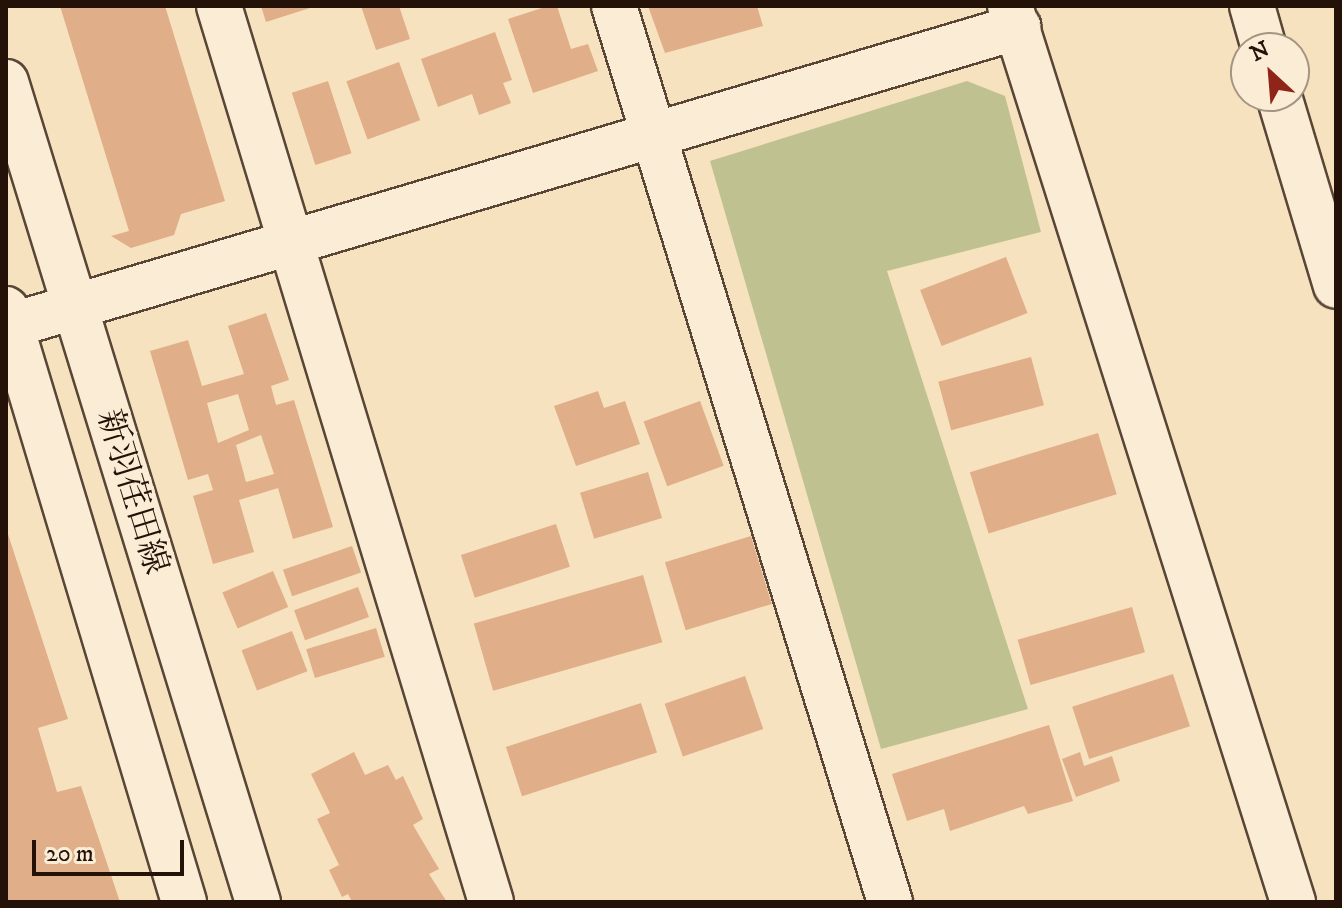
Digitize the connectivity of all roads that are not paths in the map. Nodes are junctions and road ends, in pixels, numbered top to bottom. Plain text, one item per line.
1 (219, 6) edge
2 (614, 6) edge
3 (1252, 6) edge
4 (1014, 16) edge
5 (1259, 32) edge
6 (6, 82) edge
7 (1284, 112) edge
8 (652, 133) junction
9 (293, 242) junction
10 (1336, 286) edge
11 (74, 305) junction
12 (8, 320) edge
13 (184, 902) edge
14 (258, 902) edge
15 (491, 902) edge
16 (890, 902) edge
17 (1293, 902) edge

1 - 9 street
2 - 8 street
3 - 5 street
4 - 8 street
4 - 17 street
6 - 11 street, 新羽荏田線
7 - 10 street
8 - 9 street
8 - 16 street
9 - 11 street
9 - 15 street
11 - 12 street
11 - 14 street, 新羽荏田線
12 - 13 street, 新羽荏田線

